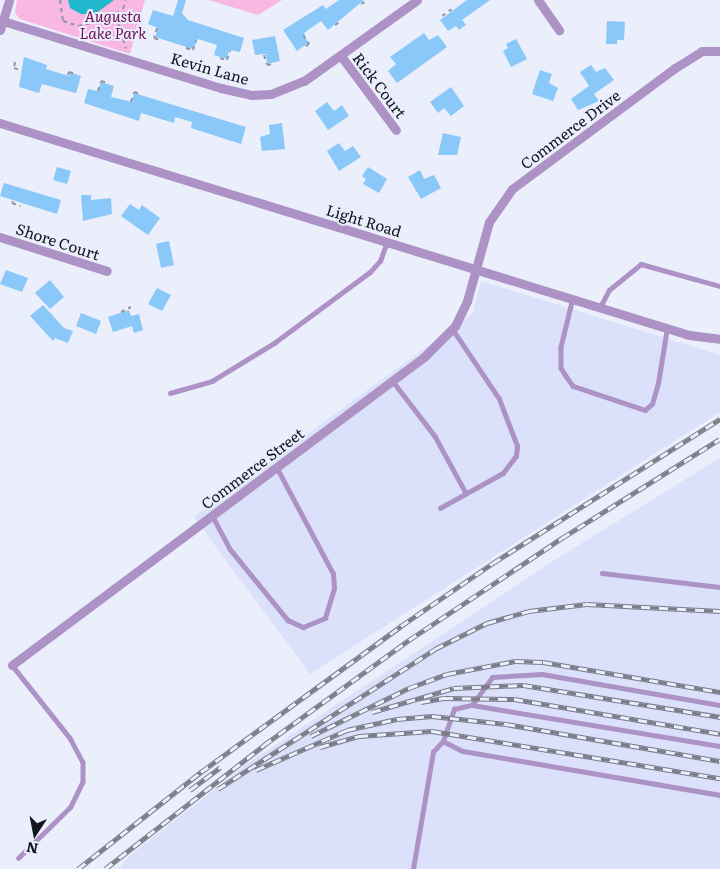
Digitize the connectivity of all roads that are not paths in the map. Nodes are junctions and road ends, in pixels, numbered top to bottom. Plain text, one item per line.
1 (9, 0) edge
2 (417, 0) edge
3 (538, 0) edge
4 (3, 21) junction
5 (0, 30) edge
6 (559, 30) dead end
7 (720, 51) edge
8 (341, 56) junction
9 (0, 123) edge
10 (396, 130) dead end
11 (0, 237) edge
12 (387, 242) junction
13 (476, 269) junction
14 (107, 271) dead end
15 (720, 286) edge
16 (573, 298) junction
17 (600, 307) junction
18 (667, 328) junction
19 (452, 329) junction
20 (720, 339) edge
21 (392, 380) junction
22 (170, 393) dead end
23 (276, 467) junction
24 (466, 493) junction
25 (440, 508) dead end
26 (212, 515) junction
27 (602, 573) dead end
28 (720, 587) edge
29 (12, 665) joint
30 (472, 705) junction
31 (720, 705) edge
32 (443, 741) junction
33 (720, 746) edge
34 (720, 795) edge
35 (19, 858) dead end
36 (413, 869) edge

1 - 4 street
2 - 8 street, Kevin Lane
3 - 6 street
4 - 5 street
4 - 8 street, Kevin Lane
7 - 13 street, Commerce Drive
8 - 10 street, Rick Court
9 - 12 street, Light Road
11 - 14 street, Shore Court
12 - 13 street, Light Road
12 - 22 lane
13 - 16 street, Light Road
13 - 19 street, Commerce Street
15 - 17 lane
16 - 17 street, Light Road
16 - 18 lane
17 - 18 street, Light Road
18 - 20 street, Light Road
19 - 21 street, Commerce Street
19 - 24 lane
21 - 23 street, Commerce Street
21 - 24 lane
23 - 26 street, Commerce Street
23 - 26 lane
24 - 25 lane
26 - 29 street, Commerce Street
27 - 28 lane
29 - 35 lane
30 - 31 lane
30 - 32 lane
30 - 33 lane
32 - 34 lane
32 - 36 lane

